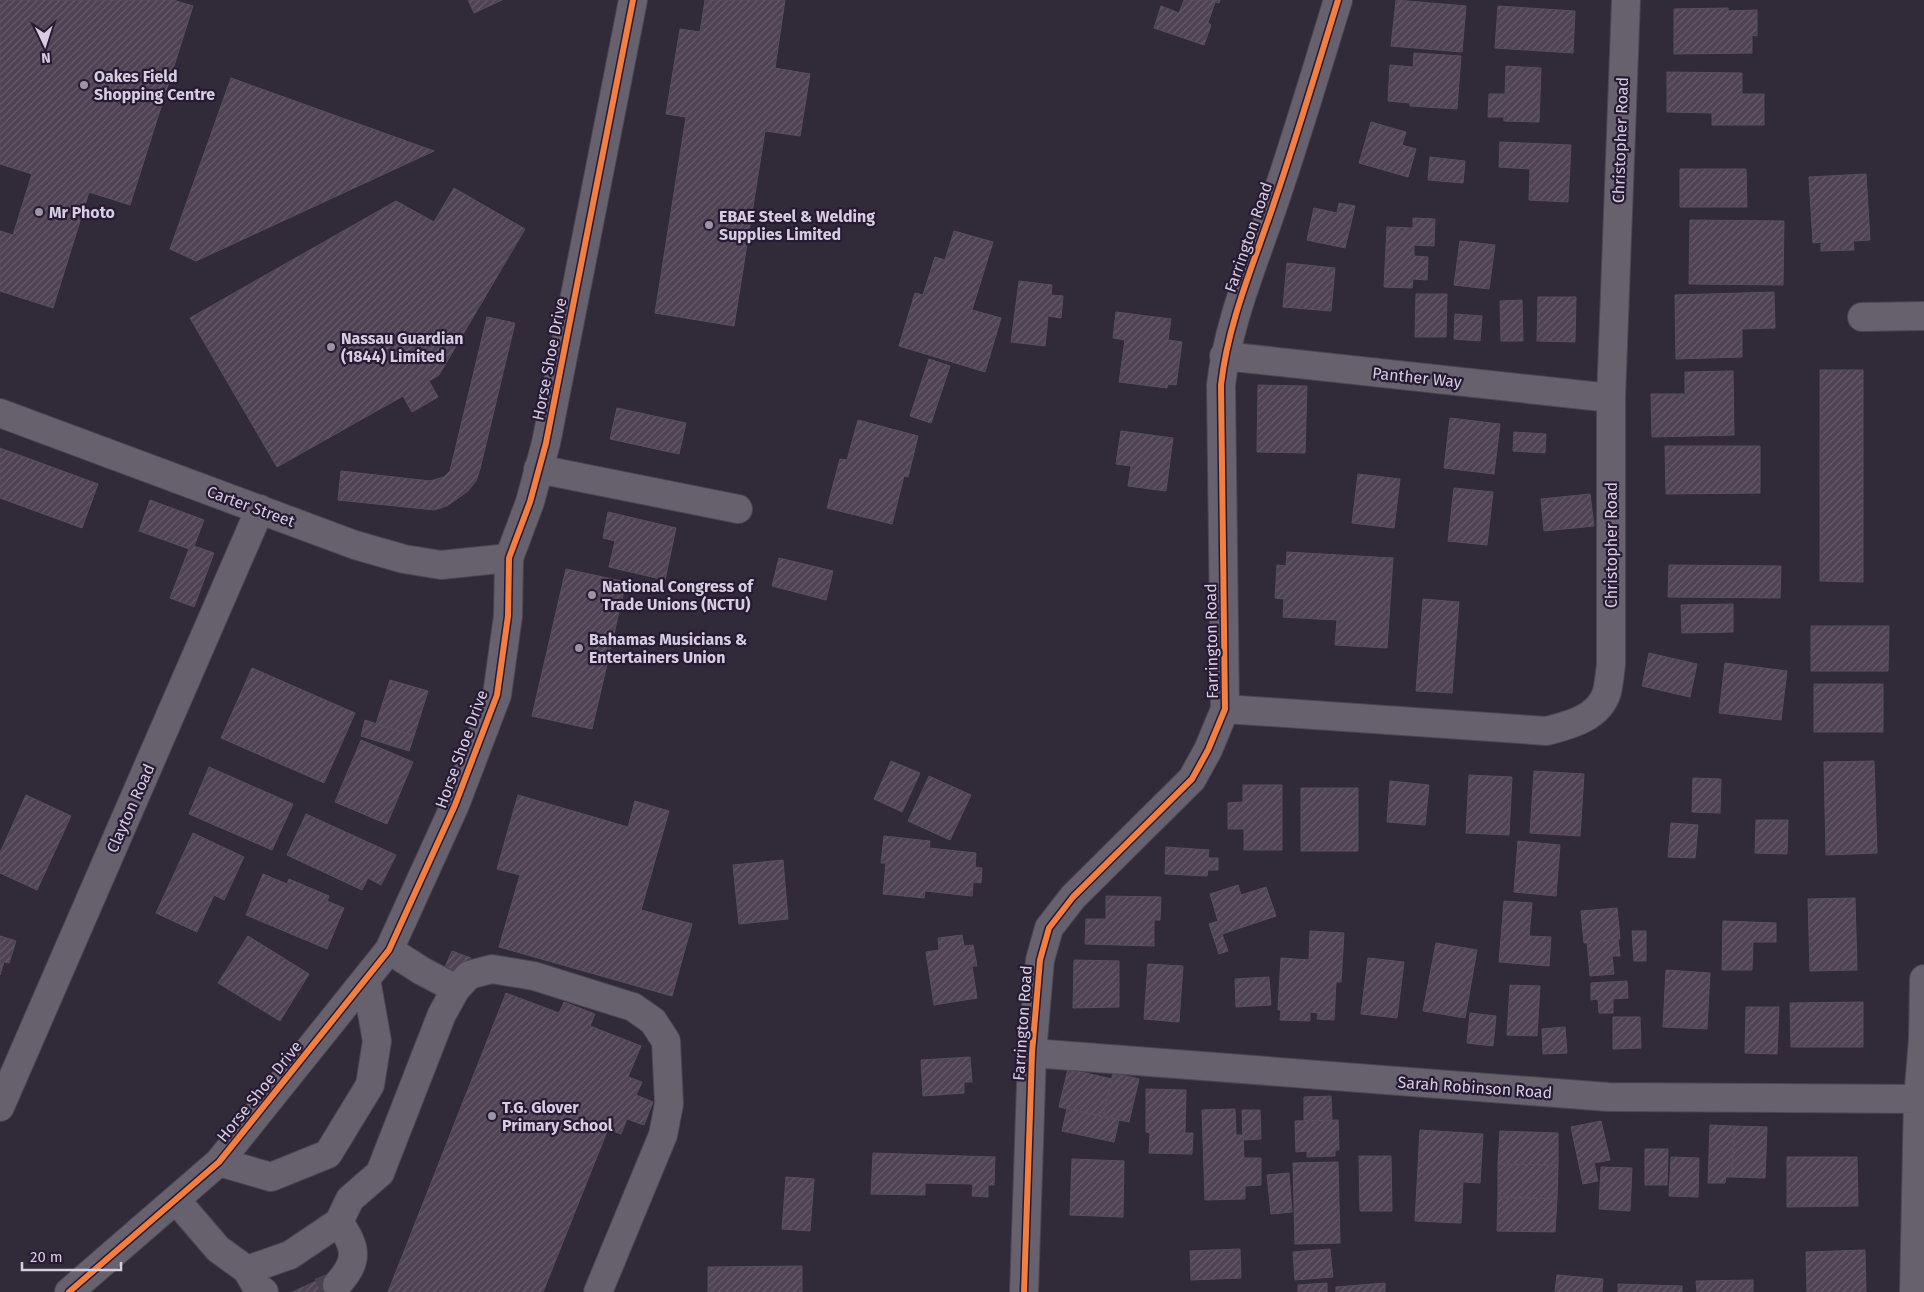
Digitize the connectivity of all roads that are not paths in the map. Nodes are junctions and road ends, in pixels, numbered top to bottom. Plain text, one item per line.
1 (633, 0) edge
2 (1338, 0) edge
3 (1626, 0) edge
4 (1924, 316) edge
5 (1862, 317) dead end
6 (1224, 356) junction
7 (1610, 398) junction
8 (0, 413) edge
9 (538, 470) junction
10 (260, 508) junction
11 (738, 509) dead end
12 (509, 558) junction
13 (1225, 709) junction
14 (390, 950) junction
15 (366, 979) junction
16 (1924, 979) edge
17 (456, 989) junction
18 (1924, 1039) edge
19 (1032, 1053) junction
20 (1918, 1099) junction
21 (0, 1108) edge
22 (219, 1162) junction
23 (176, 1200) junction
24 (339, 1222) junction
25 (247, 1270) junction
26 (337, 1285) tunnel mouth
27 (69, 1292) edge
28 (264, 1292) edge
29 (598, 1292) edge
30 (1024, 1292) edge
31 (1914, 1292) edge

1 - 9 street, Horse Shoe Drive
2 - 6 street, Farrington Road
3 - 7 street, Christopher Road
4 - 5 street
6 - 7 street, Panther Way
6 - 13 street, Farrington Road
7 - 13 street, Christopher Road
8 - 10 street, Carter Street
9 - 11 street
9 - 12 street, Horse Shoe Drive
10 - 12 street, Carter Street
10 - 21 street, Clayton Road
12 - 14 street, Horse Shoe Drive
13 - 19 street, Farrington Road
14 - 15 street, Horse Shoe Drive
14 - 17 street
15 - 22 street, Horse Shoe Drive
15 - 22 street
16 - 18 street
17 - 24 street
17 - 29 street
18 - 20 street
19 - 20 street, Sarah Robinson Road
19 - 30 street, Farrington Road
20 - 31 street
22 - 23 street, Horse Shoe Drive
23 - 25 street
23 - 27 street, Horse Shoe Drive
24 - 25 street
24 - 26 street
25 - 28 street

